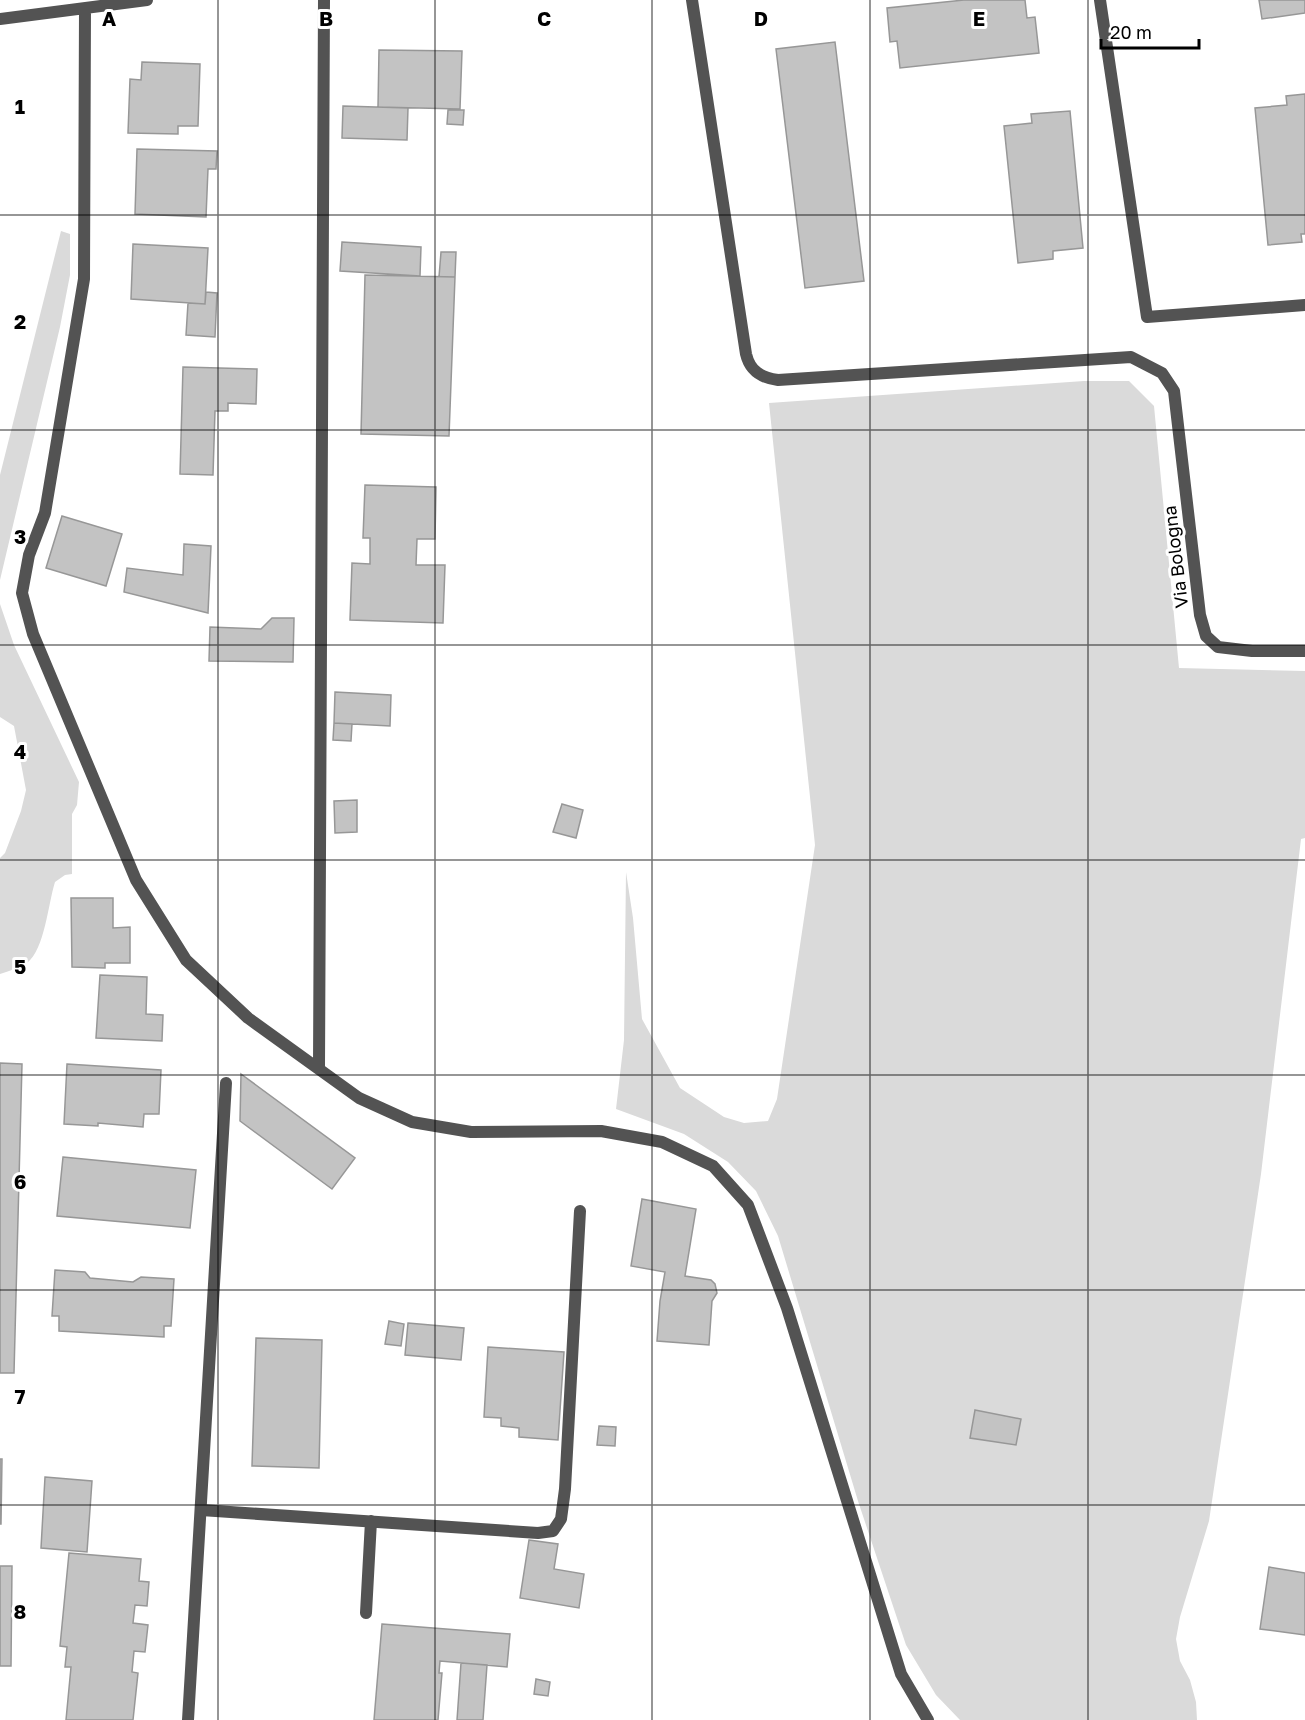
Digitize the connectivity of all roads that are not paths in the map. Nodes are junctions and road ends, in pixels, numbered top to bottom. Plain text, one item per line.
1 (147, 0) edge
2 (324, 0) edge
3 (692, 0) edge
4 (1100, 0) edge
5 (85, 8) junction
6 (0, 19) edge
7 (1305, 305) edge
8 (1305, 651) edge
9 (319, 1067) junction
10 (226, 1083) dead end
11 (580, 1211) dead end
12 (201, 1510) junction
13 (371, 1521) junction
14 (366, 1613) dead end
15 (188, 1720) edge
16 (928, 1720) edge

1 - 5 street
2 - 9 street
3 - 8 street, Via Bologna
4 - 7 street
5 - 6 street
5 - 9 street
9 - 16 street
10 - 12 street
11 - 13 street
12 - 13 street
12 - 15 street
13 - 14 street

